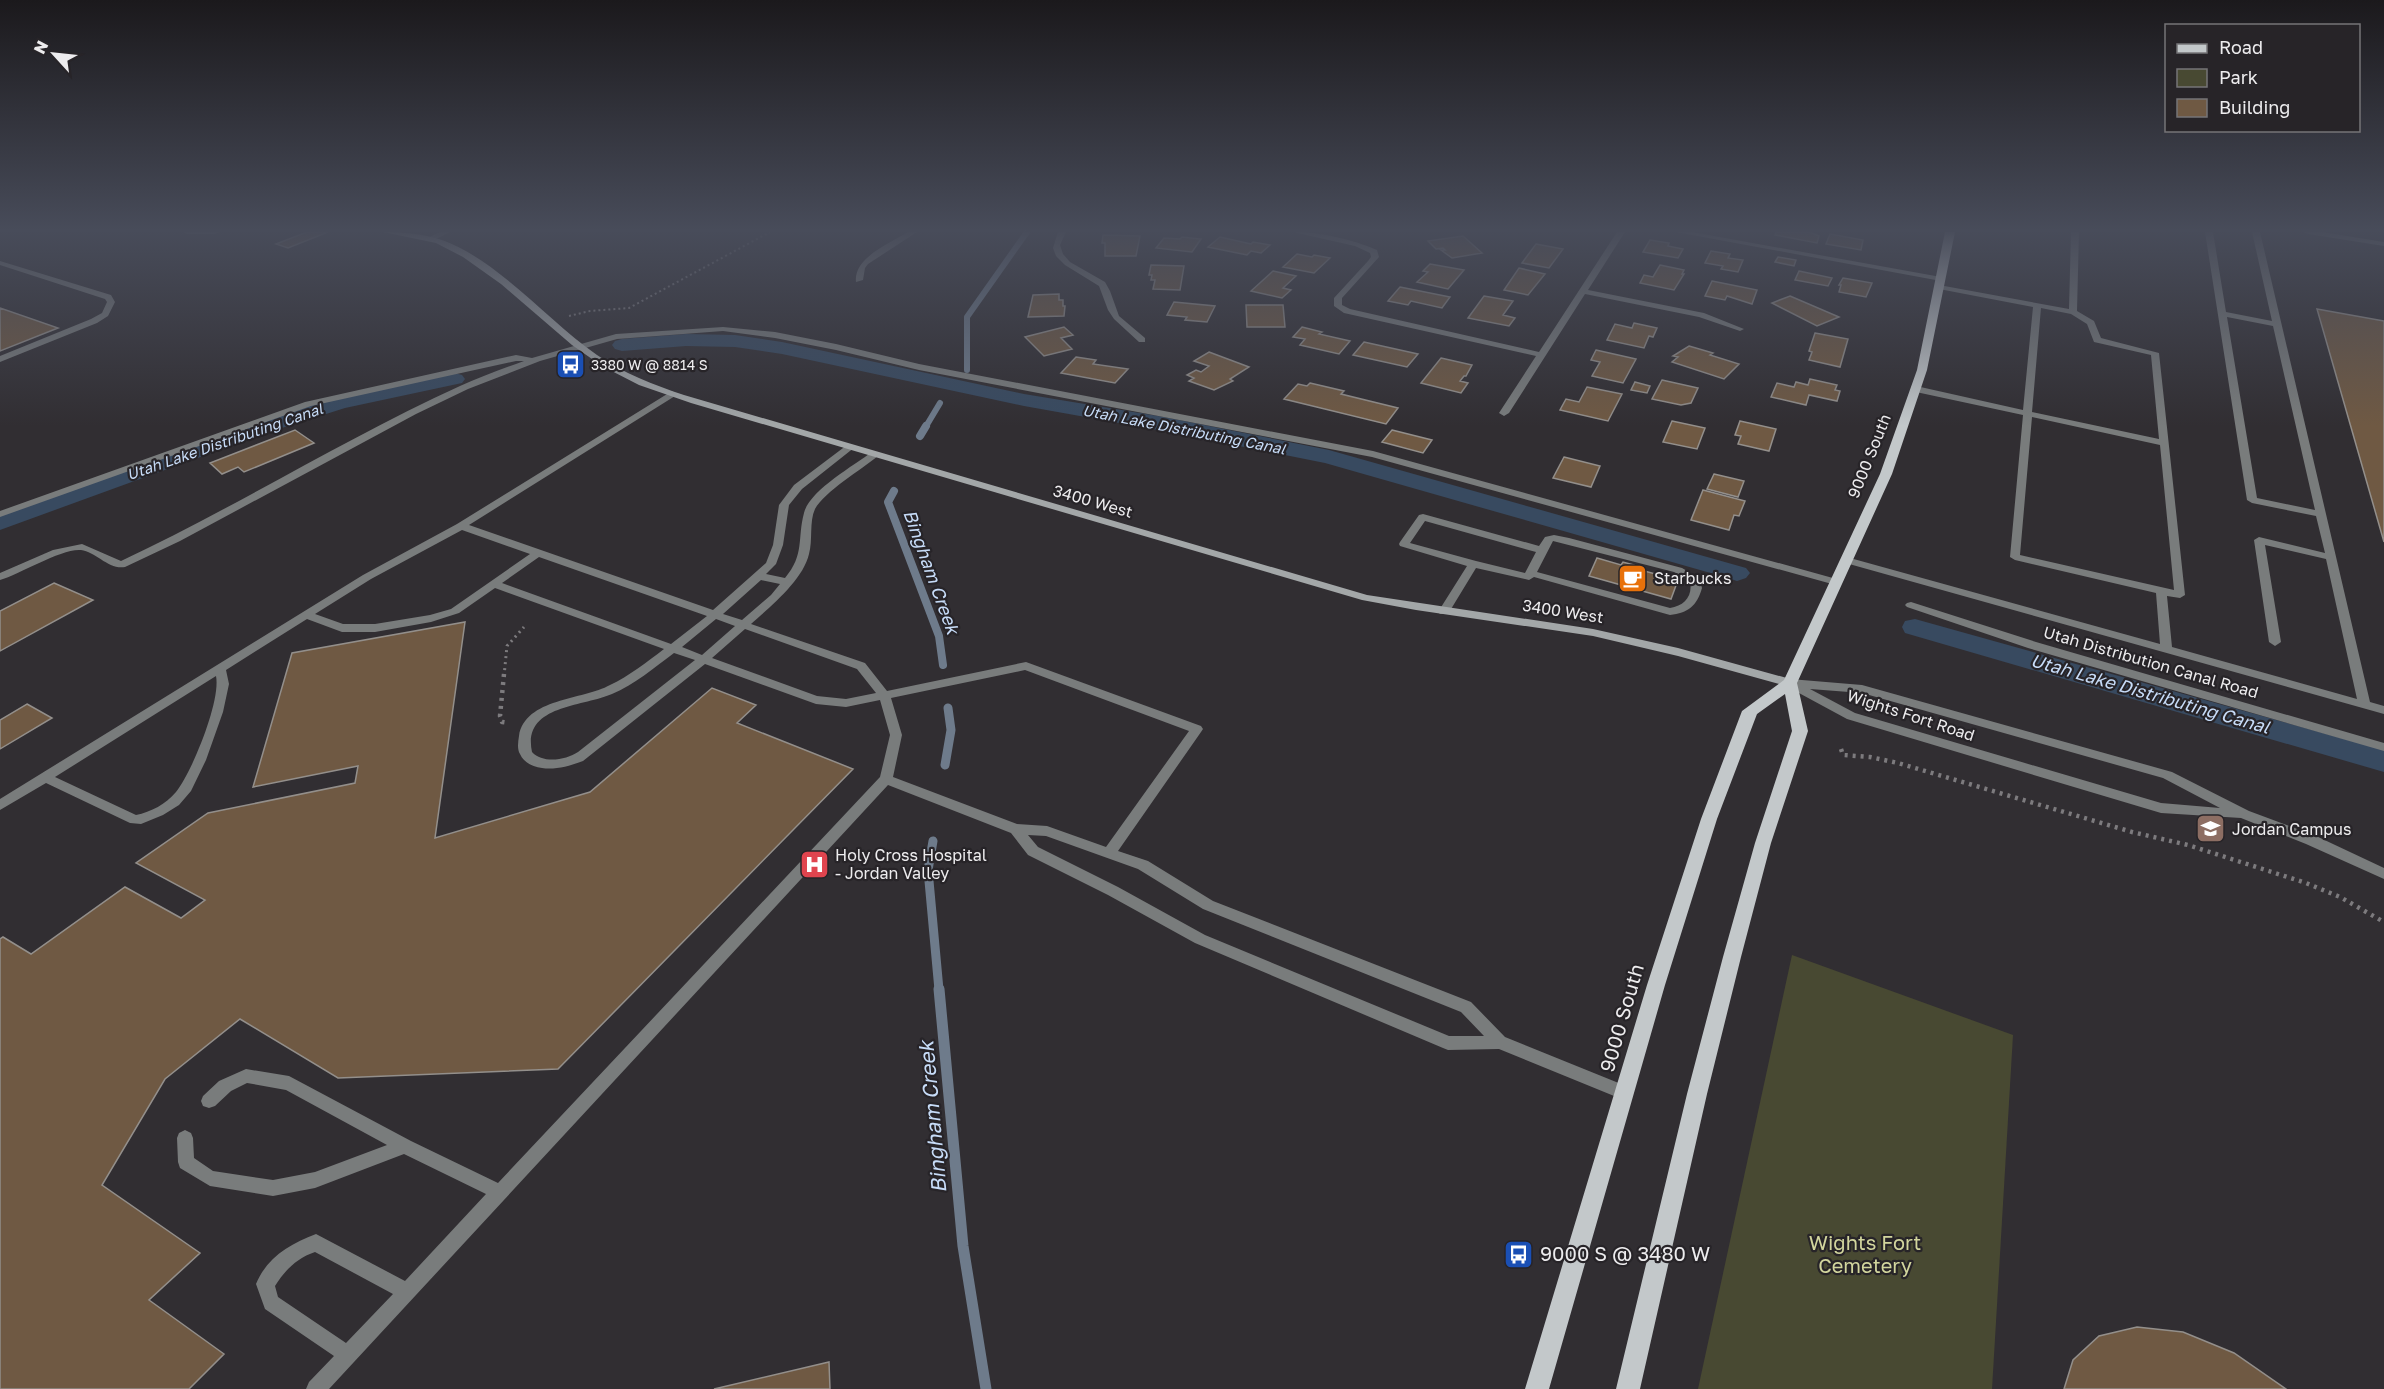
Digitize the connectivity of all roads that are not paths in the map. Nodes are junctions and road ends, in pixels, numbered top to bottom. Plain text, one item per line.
1 (107, 297) edge
2 (520, 297) edge
3 (1109, 297) edge
4 (1339, 297) edge
5 (1579, 297) edge
6 (1612, 297) edge
7 (1937, 297) edge
8 (1997, 297) edge
9 (2073, 297) edge
10 (2220, 297) edge
11 (2271, 297) edge
12 (2037, 306) junction
13 (2073, 312) junction
14 (2223, 314) junction
15 (2277, 324) junction
16 (1740, 329) dead end
17 (1143, 339) dead end
18 (579, 346) junction
19 (1541, 356) junction
20 (0, 359) edge
21 (537, 359) junction
22 (1916, 389) junction
23 (672, 394) junction
24 (1504, 413) dead end
25 (2028, 414) junction
26 (2164, 443) junction
27 (850, 447) junction
28 (875, 454) junction
29 (0, 514) edge
30 (2320, 514) junction
31 (461, 526) junction
32 (1542, 550) junction
33 (539, 552) junction
34 (2330, 557) junction
35 (1846, 560) junction
36 (1473, 564) junction
37 (1530, 573) junction
38 (758, 576) junction
39 (0, 577) edge
40 (788, 582) junction
41 (1836, 582) junction
42 (494, 584) junction
43 (2160, 591) junction
44 (1911, 605) dead end
45 (1444, 612) junction
46 (306, 615) junction
47 (712, 615) junction
48 (744, 624) junction
49 (2275, 642) dead end
50 (671, 649) junction
51 (2166, 649) junction
52 (704, 659) junction
53 (220, 668) junction
54 (1790, 683) junction
55 (885, 696) junction
56 (2365, 705) junction
57 (2384, 710) edge
58 (2384, 747) edge
59 (45, 777) junction
60 (886, 779) junction
61 (0, 805) edge
62 (2244, 814) junction
63 (1016, 830) junction
64 (1110, 852) junction
65 (2384, 874) edge
66 (1500, 1042) junction
67 (1625, 1092) junction
68 (208, 1101) dead end
69 (184, 1138) dead end
70 (405, 1146) junction
71 (499, 1192) junction
72 (407, 1292) junction
73 (348, 1355) junction
74 (316, 1389) edge
75 (1537, 1389) edge
76 (1628, 1389) edge

1 - 20 street
2 - 18 street, 3400 West
3 - 17 street
4 - 19 street
5 - 19 street
6 - 16 street
7 - 22 main road, 9000 South
8 - 12 street
9 - 13 street
10 - 14 street
11 - 15 street
12 - 13 street
12 - 25 street
13 - 26 street
14 - 15 street
14 - 30 street
15 - 30 street
18 - 21 street
18 - 23 street, 3400 West
18 - 41 street
19 - 24 street
21 - 29 street
21 - 39 street
22 - 25 street
22 - 35 main road, 9000 South
23 - 27 street, 3400 West
23 - 31 street
25 - 26 street
25 - 43 street
26 - 43 street
27 - 28 street, 3400 West
27 - 38 street
28 - 40 street
28 - 45 street, 3400 West
30 - 34 street
31 - 33 street
31 - 46 street
32 - 36 street
32 - 37 street
32 - 37 street
33 - 42 street
33 - 47 street
34 - 49 street
34 - 56 street
35 - 41 main road, 9000 South
35 - 51 street
36 - 37 street
36 - 45 street
38 - 40 street
38 - 47 street
40 - 48 street
41 - 54 main road, 9000 South
42 - 46 street
42 - 50 street
43 - 51 street
44 - 58 street, Utah Distribution Canal Road
45 - 54 street, 3400 West
46 - 53 street
47 - 48 street
47 - 50 street
48 - 52 street
48 - 55 street
50 - 52 street
50 - 52 street
51 - 56 street
52 - 55 street
53 - 59 street
53 - 59 street
54 - 62 street, Wights Fort Road
54 - 62 street, Wights Fort Road
54 - 67 main road, 9000 South
54 - 76 main road
55 - 60 street
55 - 64 street
56 - 57 street
59 - 61 street
60 - 63 street
60 - 71 street
62 - 65 street, Wights Fort Road
63 - 64 street
63 - 66 street
64 - 66 street
66 - 67 street
67 - 75 main road, 9000 South
68 - 70 street
69 - 70 street
70 - 71 street
71 - 72 street
72 - 73 street
72 - 73 street
73 - 74 street

